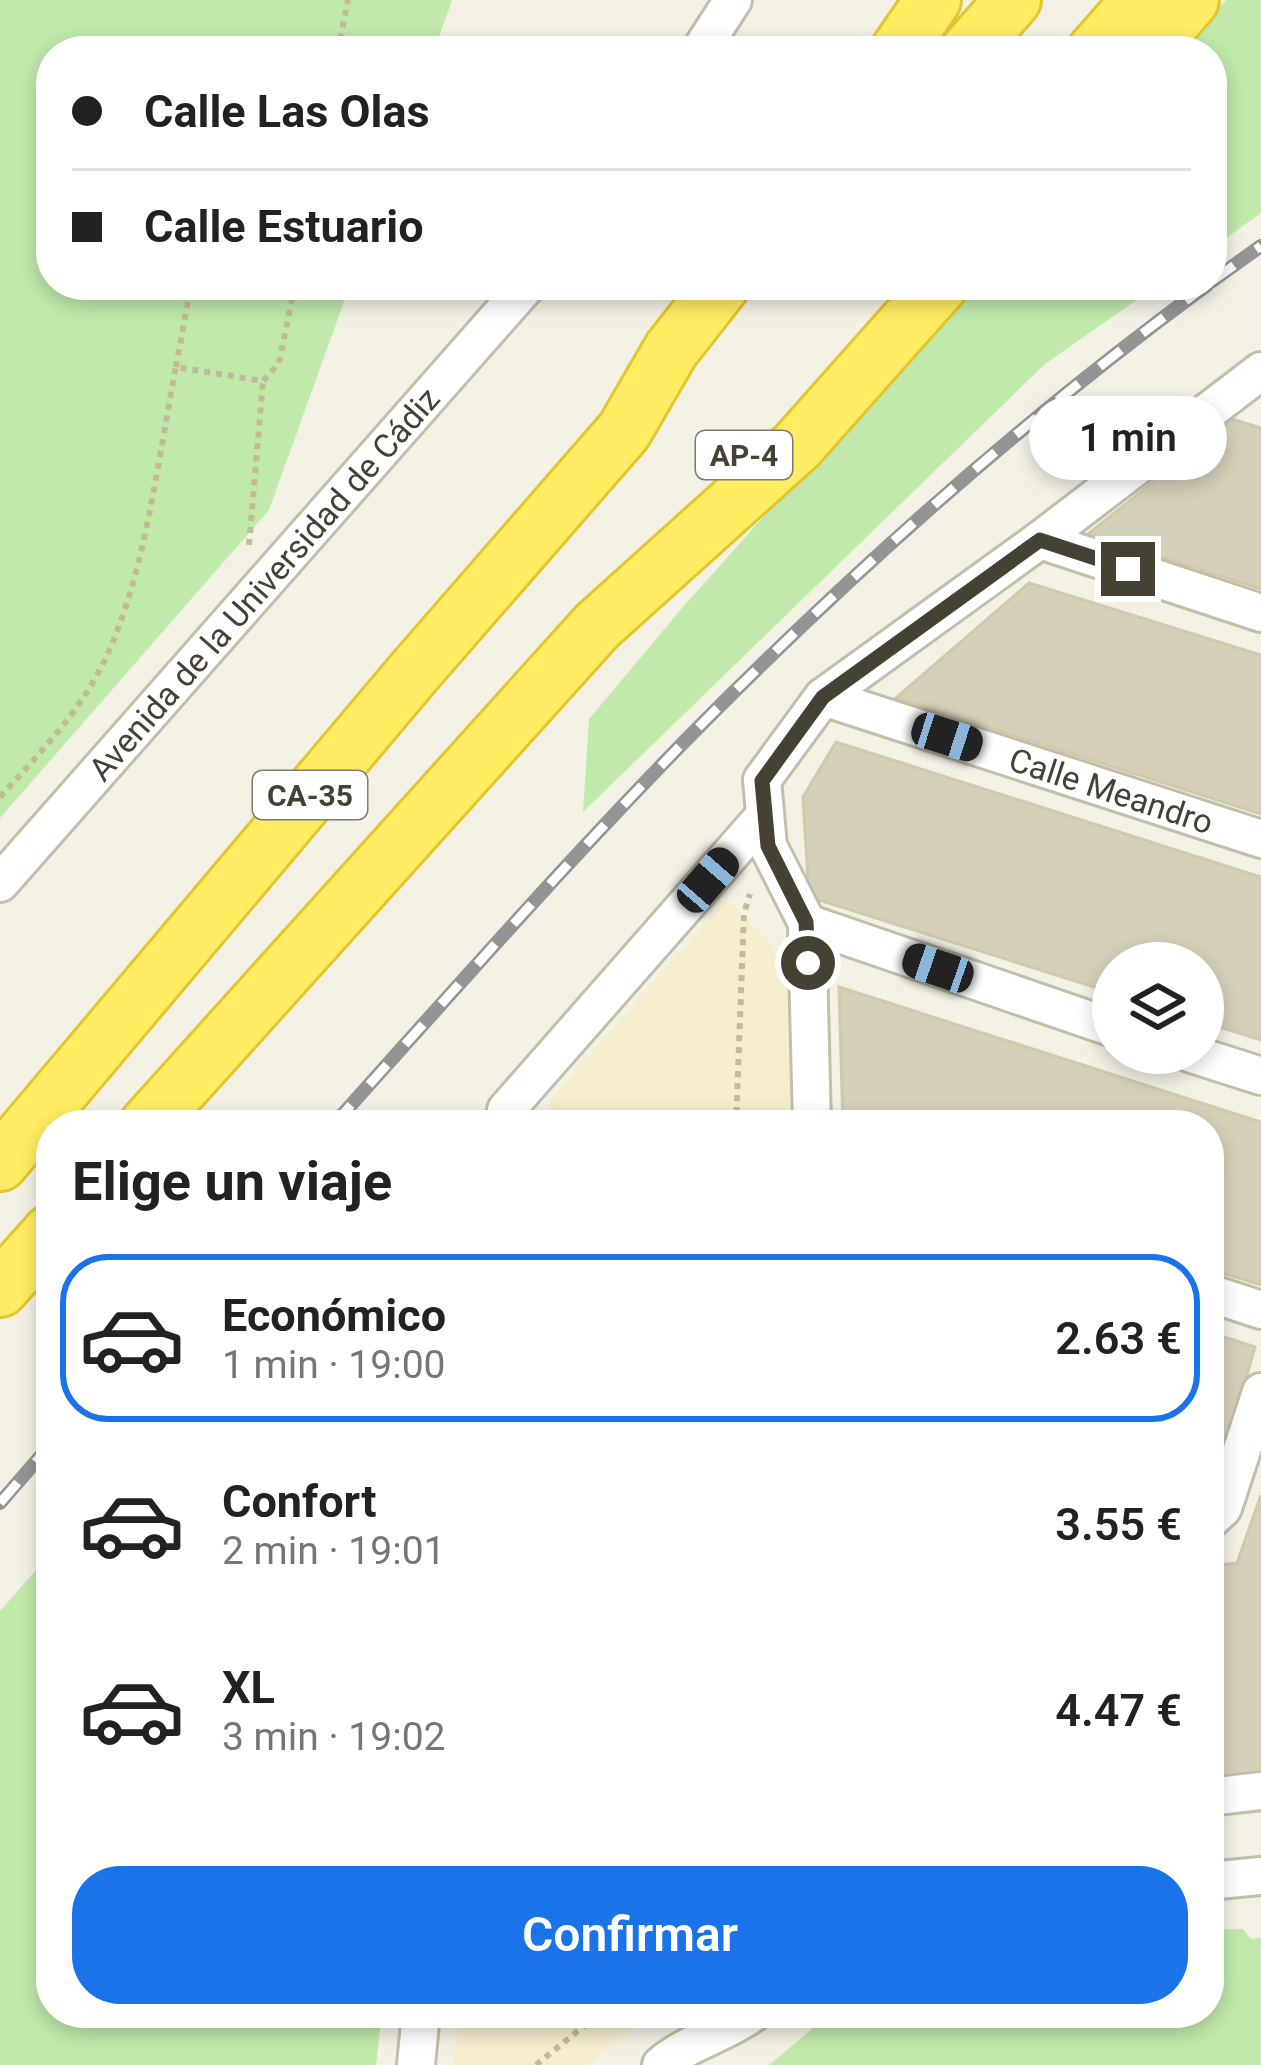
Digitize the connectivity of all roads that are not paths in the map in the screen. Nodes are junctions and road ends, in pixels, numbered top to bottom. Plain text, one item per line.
1 (733, 0) edge
2 (933, 0) edge
3 (1013, 0) edge
4 (1140, 0) edge
5 (1191, 0) edge
6 (710, 36) edge
7 (908, 36) edge
8 (981, 36) edge
9 (1109, 36) edge
10 (1161, 36) edge
11 (513, 300) edge
12 (710, 300) edge
13 (752, 300) edge
14 (879, 300) edge
15 (927, 300) edge
16 (1261, 371) edge
17 (1245, 399) edge
18 (624, 431) junction
19 (1040, 540) junction
20 (1261, 613) edge
21 (597, 626) junction
22 (823, 697) junction
23 (767, 830) junction
24 (1261, 839) edge
25 (0, 884) edge
26 (806, 922) junction
27 (1092, 1021) edge
28 (1224, 1064) edge
29 (1261, 1076) edge
30 (44, 1110) edge
31 (161, 1110) edge
32 (511, 1110) edge
33 (812, 1110) edge
34 (36, 1119) edge
35 (0, 1162) edge
36 (36, 1249) edge
37 (0, 1289) edge
38 (1224, 1298) edge
39 (1261, 1310) edge
40 (1261, 1392) edge
41 (1224, 1502) edge
42 (1261, 1791) edge
43 (1224, 1795) edge
44 (1261, 1876) edge
45 (1224, 1880) edge
46 (420, 2028) edge
47 (727, 2028) edge
48 (737, 2028) edge
49 (416, 2065) edge
50 (661, 2065) edge
51 (710, 2065) edge

1 - 6 street
2 - 7 highway
3 - 8 highway
4 - 9 highway
5 - 10 highway
11 - 25 street, Avenida de la Universidad de Cádiz
12 - 18 highway
13 - 18 highway, AP-4
14 - 21 highway, AP-4
15 - 21 highway
16 - 17 street
17 - 19 street
18 - 30 highway, CA-35
19 - 20 street
19 - 22 street
21 - 31 highway, CA-35
22 - 23 street
22 - 24 street, Calle Meandro
23 - 26 street
23 - 32 street
26 - 27 street
26 - 33 street
28 - 29 street
34 - 35 highway, CA-35
36 - 37 highway
38 - 39 street
40 - 41 street
42 - 43 street
44 - 45 street
46 - 49 street
47 - 50 street
48 - 51 street

